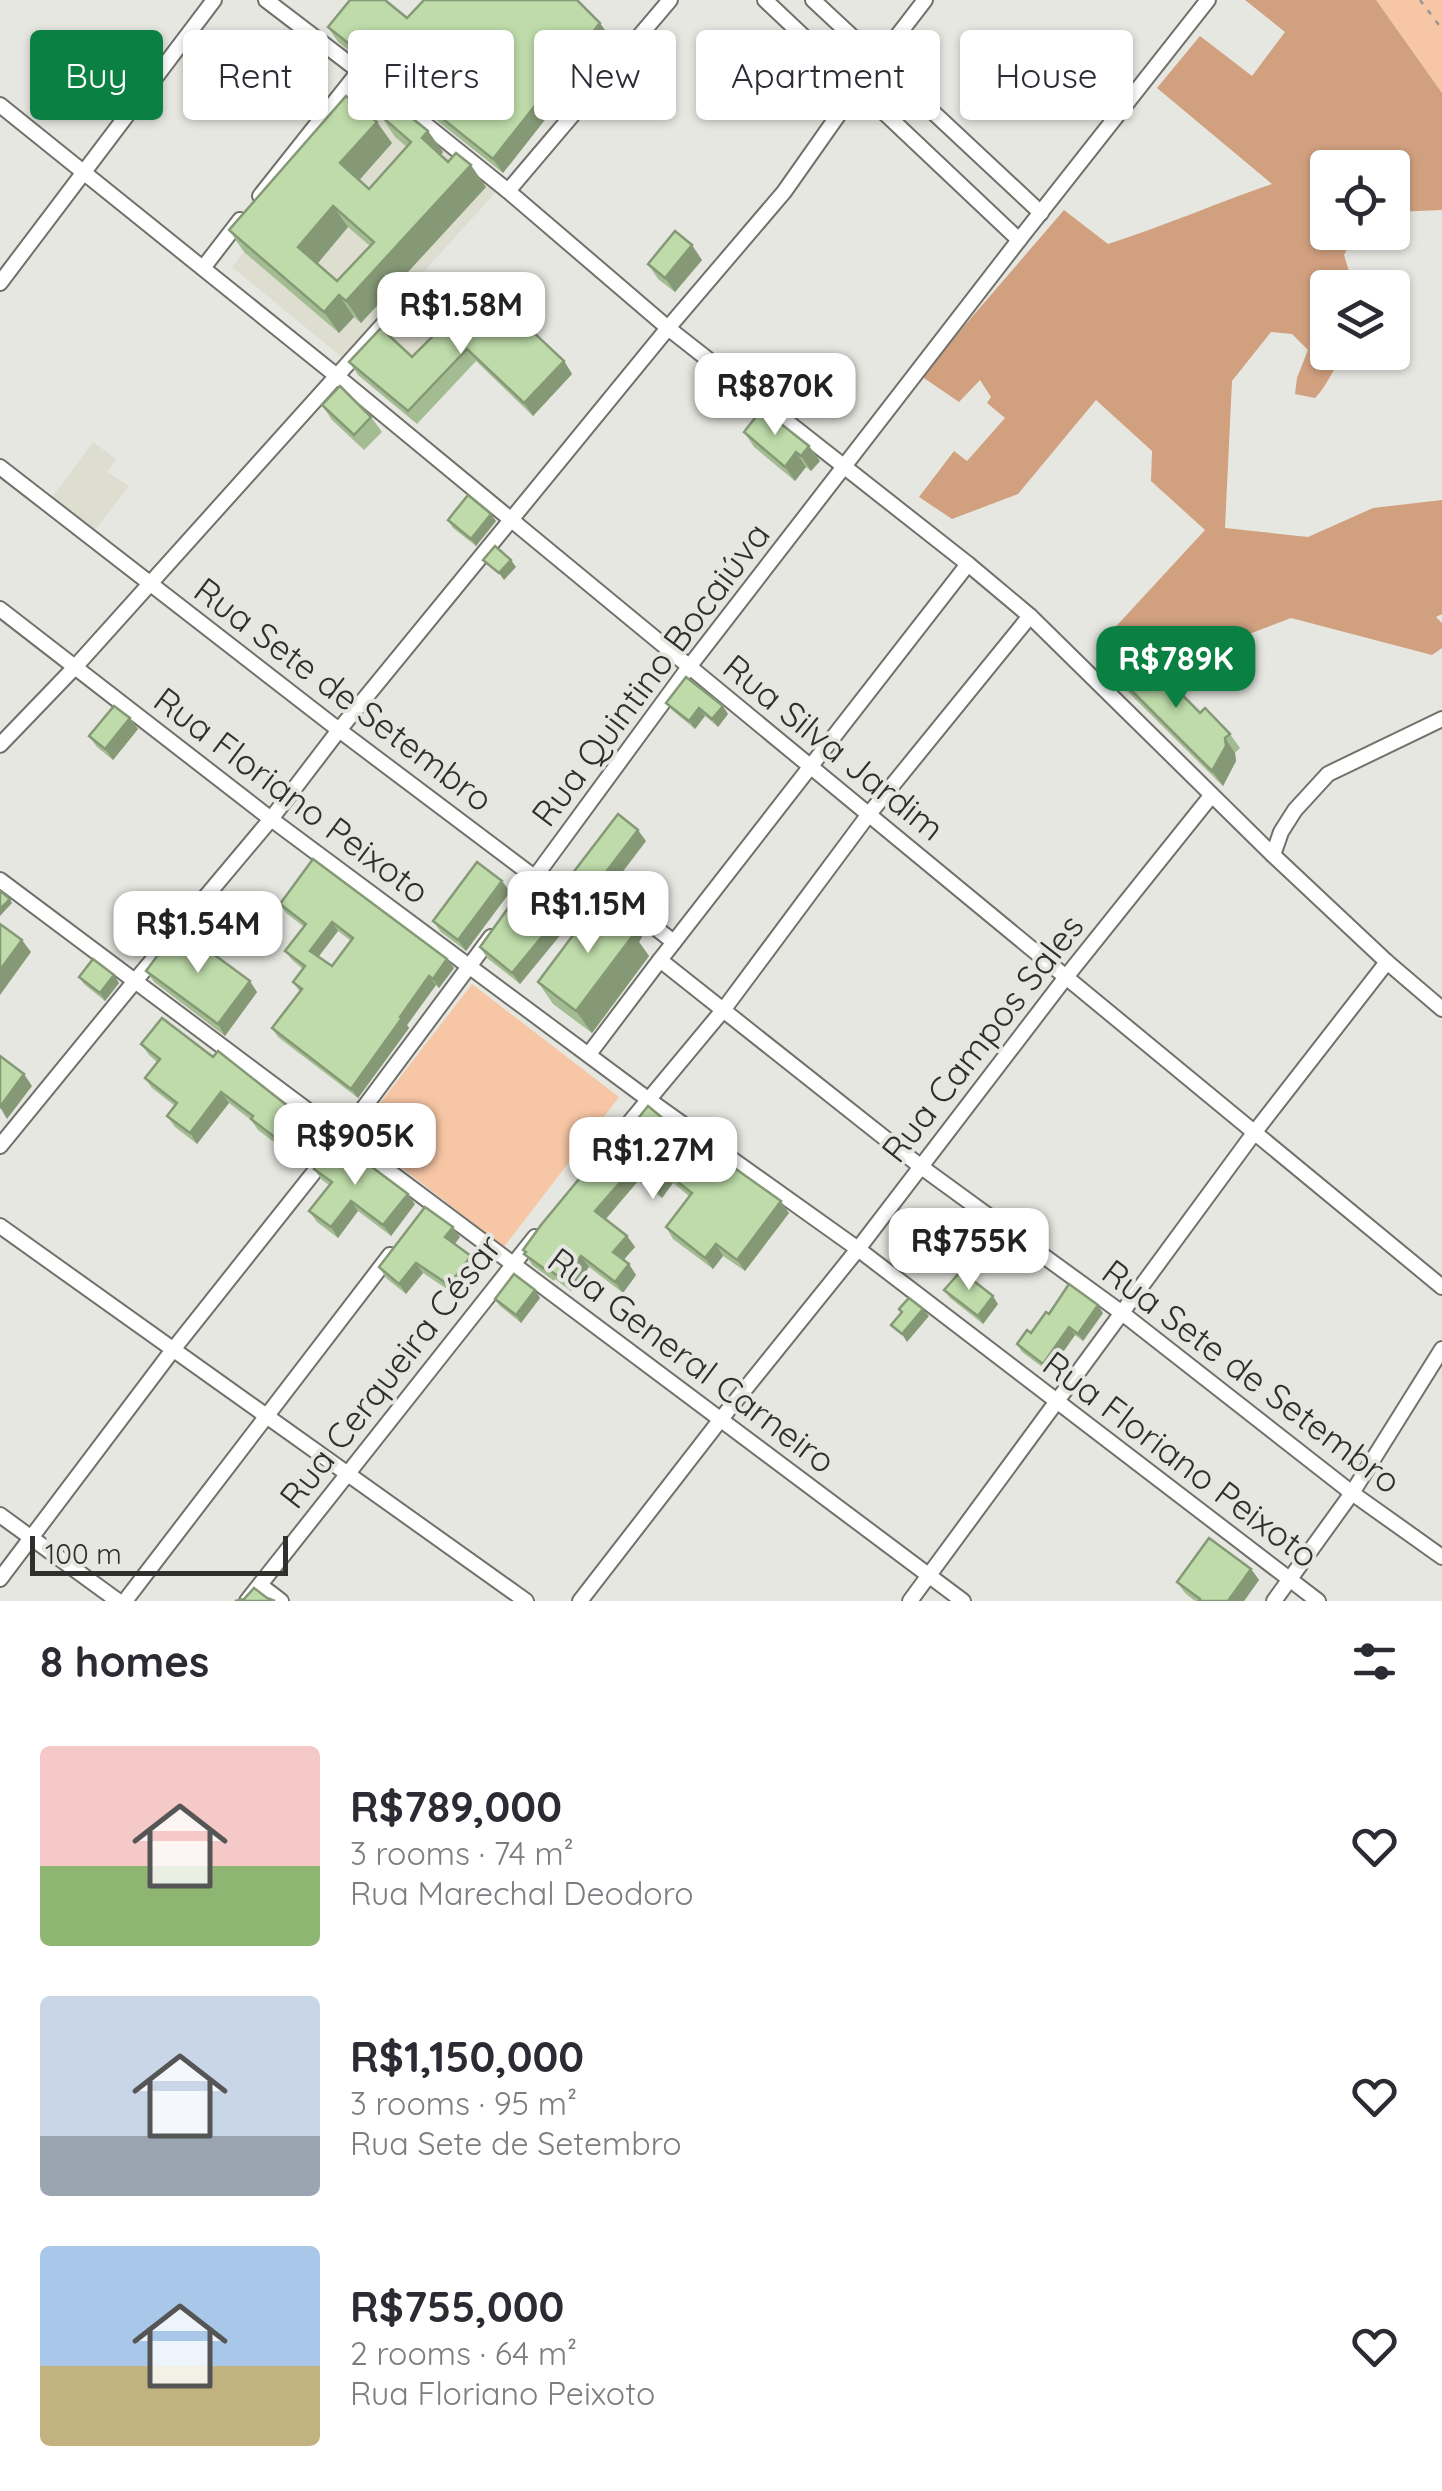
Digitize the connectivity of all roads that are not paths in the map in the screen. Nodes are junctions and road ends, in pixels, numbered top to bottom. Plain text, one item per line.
1 (214, 0) edge
2 (266, 0) edge
3 (670, 0) edge
4 (765, 0) edge
5 (813, 0) edge
6 (926, 0) edge
7 (1208, 0) edge
8 (797, 30) edge
9 (844, 30) edge
10 (903, 30) edge
11 (348, 63) edge
12 (348, 85) edge
13 (0, 105) edge
14 (940, 119) edge
15 (419, 120) edge
16 (835, 120) edge
17 (893, 120) edge
18 (84, 172) junction
19 (508, 192) junction
20 (1041, 213) junction
21 (1019, 240) junction
22 (203, 268) junction
23 (0, 283) edge
24 (415, 289) dead end
25 (668, 328) junction
26 (338, 377) junction
27 (844, 466) junction
28 (0, 467) edge
29 (512, 520) junction
30 (968, 564) junction
31 (150, 584) junction
32 (0, 609) edge
33 (1030, 616) junction
34 (76, 666) junction
35 (689, 667) junction
36 (1442, 718) edge
37 (339, 730) junction
38 (0, 745) edge
39 (810, 765) junction
40 (1210, 796) junction
41 (869, 814) junction
42 (271, 819) junction
43 (1272, 855) junction
44 (536, 876) junction
45 (0, 880) edge
46 (514, 906) edge
47 (502, 922) edge
48 (674, 942) junction
49 (660, 960) junction
50 (1387, 962) junction
51 (469, 967) junction
52 (1066, 977) junction
53 (135, 981) junction
54 (724, 1009) junction
55 (1442, 1009) edge
56 (589, 1054) junction
57 (649, 1100) junction
58 (1254, 1133) junction
59 (342, 1137) junction
60 (0, 1146) edge
61 (920, 1166) junction
62 (574, 1189) edge
63 (430, 1202) junction
64 (419, 1218) edge
65 (550, 1219) edge
66 (0, 1226) edge
67 (395, 1248) edge
68 (858, 1249) junction
69 (512, 1264) junction
70 (1442, 1287) edge
71 (1122, 1313) junction
72 (1442, 1349) edge
73 (172, 1351) junction
74 (1058, 1402) junction
75 (266, 1416) junction
76 (722, 1418) junction
77 (349, 1473) junction
78 (1352, 1494) junction
79 (0, 1515) edge
80 (32, 1537) junction
81 (1442, 1557) edge
82 (930, 1574) junction
83 (0, 1578) edge
84 (1288, 1580) junction
85 (260, 1585) junction
86 (122, 1601) edge
87 (246, 1601) edge
88 (280, 1601) edge
89 (526, 1601) edge
90 (580, 1601) edge
91 (910, 1601) edge
92 (963, 1601) edge
93 (1274, 1601) edge
94 (1318, 1601) edge

1 - 18 street
2 - 11 street
3 - 19 street
4 - 8 street
5 - 9 street
6 - 10 street
7 - 20 street, Rua Quintino Bocaiúva
12 - 22 street
13 - 18 street, Rua Silva Jardim
14 - 20 street
15 - 19 street
16 - 25 street
17 - 21 street
18 - 22 street, Rua Silva Jardim
18 - 23 street
19 - 25 street
20 - 21 street, Rua Quintino Bocaiúva
21 - 27 street, Rua Quintino Bocaiúva
22 - 26 street, Rua Silva Jardim
24 - 26 street
25 - 27 street
25 - 29 street
26 - 29 street, Rua Silva Jardim
26 - 31 street
27 - 30 street
27 - 35 street, Rua Quintino Bocaiúva
28 - 31 street, Rua Sete de Setembro
29 - 35 street, Rua Silva Jardim
29 - 37 street
30 - 33 street
30 - 39 street
31 - 34 street
31 - 37 street, Rua Sete de Setembro
32 - 34 street, Rua Floriano Peixoto
33 - 40 street
33 - 41 street
34 - 38 street
34 - 42 street, Rua Floriano Peixoto
35 - 39 street, Rua Silva Jardim
35 - 44 street, Rua Quintino Bocaiúva
36 - 43 street
37 - 42 street
37 - 44 street, Rua Sete de Setembro
39 - 41 street, Rua Silva Jardim
39 - 48 street
40 - 43 street
40 - 52 street, Rua Campos Sales
41 - 52 street, Rua Silva Jardim
41 - 54 street
42 - 51 street, Rua Floriano Peixoto
42 - 53 street
43 - 50 street
44 - 46 street, Rua Quintino Bocaiúva
44 - 48 street, Rua Sete de Setembro
45 - 53 street, Rua General Carneiro
47 - 51 street
48 - 49 street
49 - 54 street, Rua Sete de Setembro
49 - 56 street
50 - 55 street
50 - 58 street
51 - 56 street, Rua Floriano Peixoto
51 - 59 street
52 - 58 street, Rua Silva Jardim
52 - 61 street, Rua Campos Sales
53 - 59 street, Rua General Carneiro
53 - 60 street
54 - 57 street
54 - 61 street, Rua Sete de Setembro
56 - 57 street, Rua Floriano Peixoto
57 - 62 street
57 - 68 street, Rua Floriano Peixoto
58 - 70 street, Rua Silva Jardim
58 - 71 street
59 - 63 street, Rua General Carneiro
59 - 73 street
61 - 68 street, Rua Campos Sales
61 - 71 street, Rua Sete de Setembro
63 - 64 street
63 - 69 street, Rua General Carneiro
65 - 69 street, Rua Cerqueira César
66 - 73 street
67 - 75 street
68 - 74 street, Rua Floriano Peixoto
68 - 76 street, Rua Campos Sales
69 - 76 street, Rua General Carneiro
69 - 77 street, Rua Cerqueira César
71 - 74 street
71 - 78 street, Rua Sete de Setembro
72 - 78 street
73 - 75 street
73 - 80 street
74 - 82 street
74 - 84 street, Rua Floriano Peixoto
75 - 77 street
75 - 86 street
76 - 82 street, Rua General Carneiro
76 - 90 street, Rua Campos Sales
77 - 85 street, Rua Cerqueira César
77 - 89 street
78 - 81 street, Rua Sete de Setembro
78 - 84 street
79 - 80 street
80 - 83 street
80 - 86 street
82 - 91 street
82 - 92 street, Rua General Carneiro
84 - 93 street
84 - 94 street, Rua Floriano Peixoto
85 - 87 street, Rua Cerqueira César
85 - 88 street

